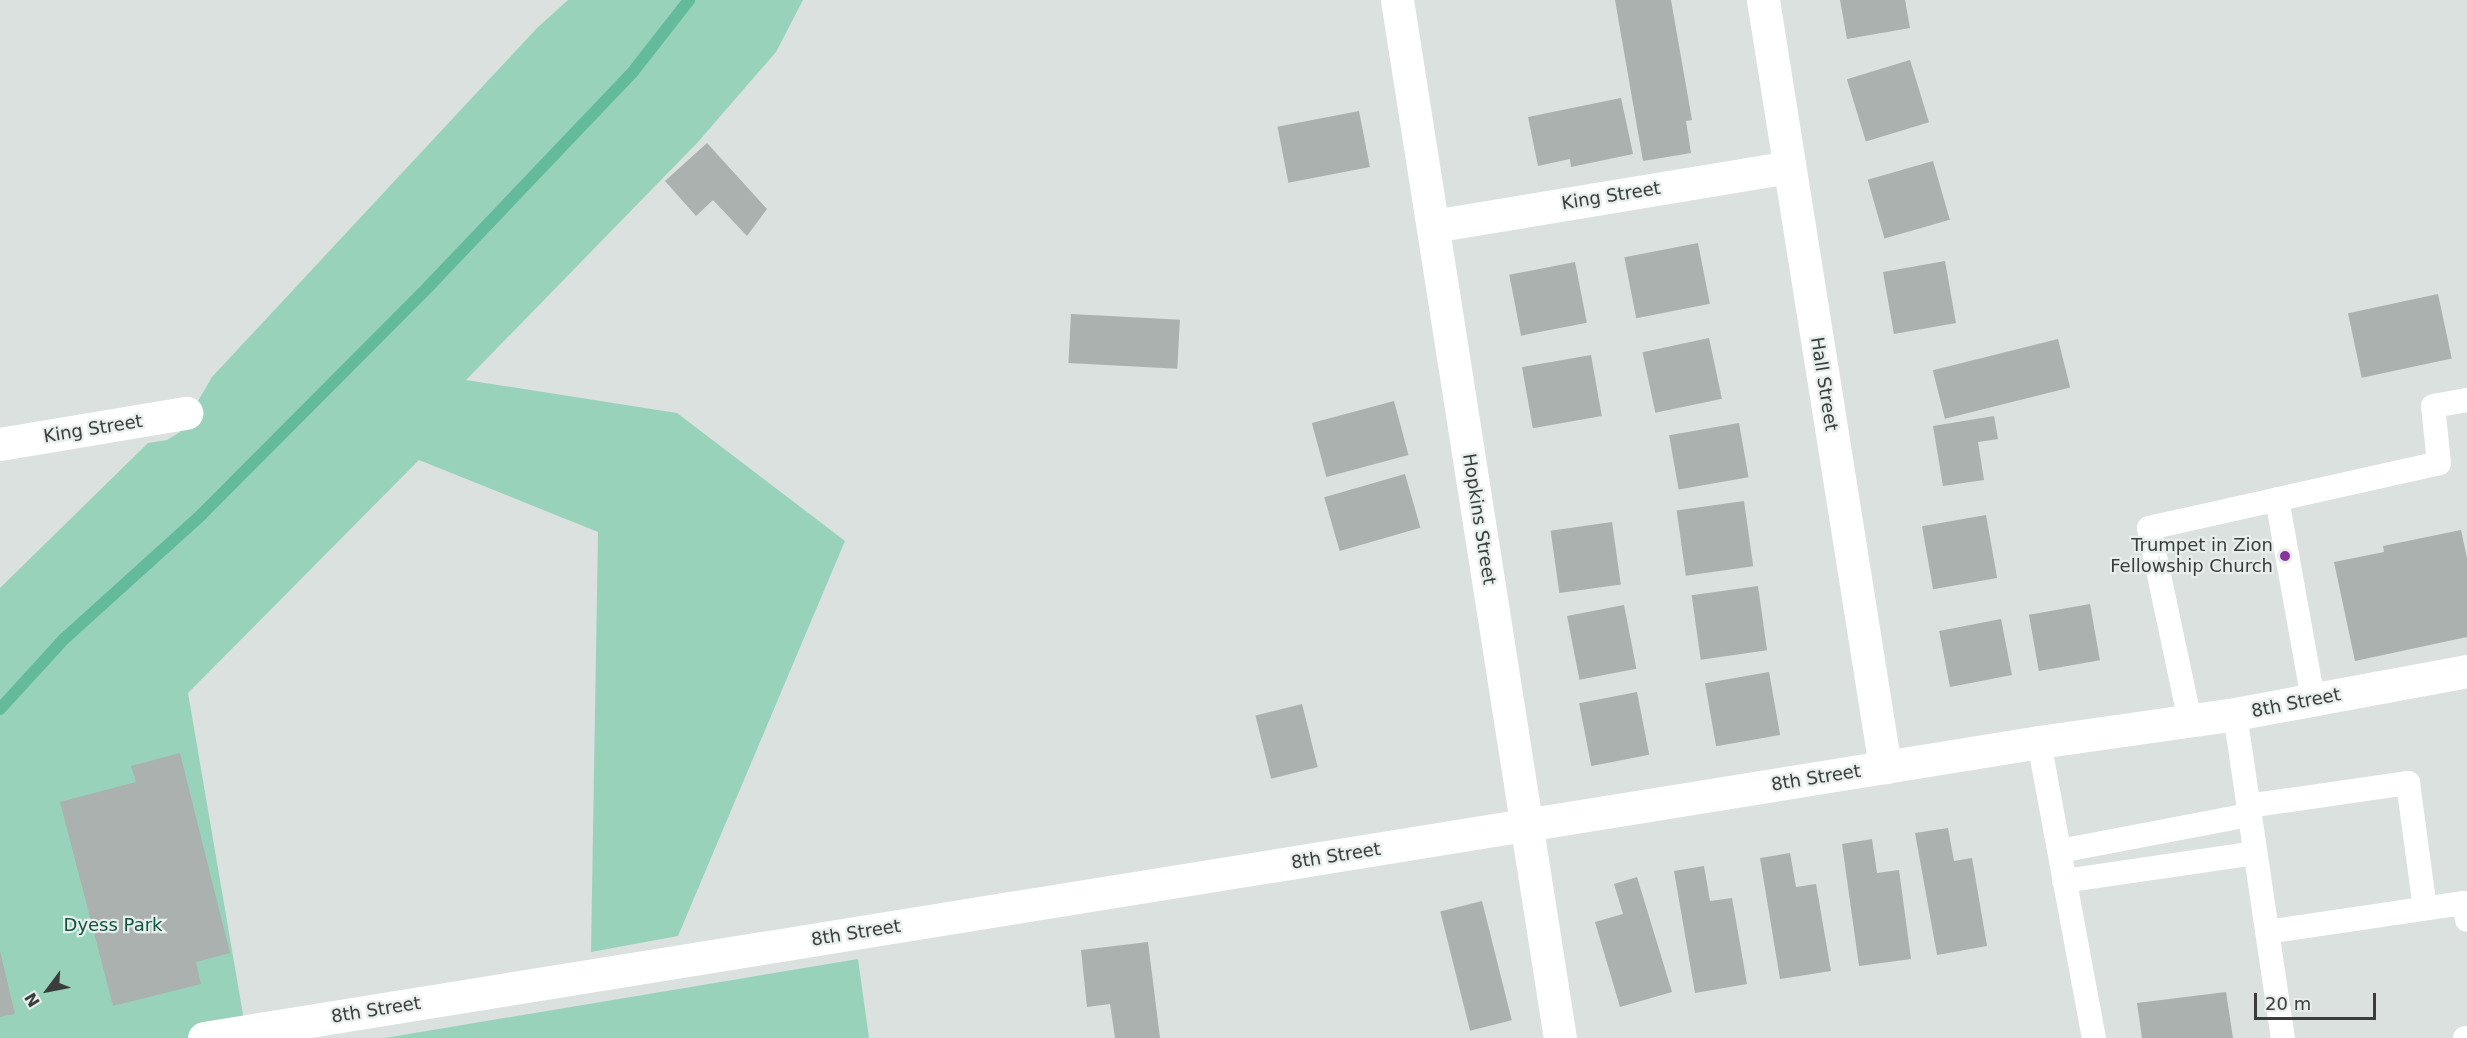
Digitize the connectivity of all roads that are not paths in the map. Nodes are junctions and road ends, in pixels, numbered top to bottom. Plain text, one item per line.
1 (1397, 0) edge
2 (1763, 0) edge
3 (1790, 167) junction
4 (1432, 225) junction
5 (2467, 400) edge
6 (186, 413) dead end
7 (0, 444) edge
8 (2277, 499) junction
9 (2467, 671) edge
10 (2313, 699) junction
11 (2235, 714) junction
12 (2190, 721) junction
13 (2039, 742) junction
14 (1885, 767) junction
15 (2249, 811) junction
16 (1528, 825) junction
17 (2060, 851) junction
18 (2255, 853) junction
19 (2064, 880) junction
20 (2425, 908) junction
21 (2467, 920) edge
22 (2267, 932) junction
23 (204, 1038) edge
24 (1560, 1038) edge
25 (2094, 1038) edge
26 (2283, 1038) edge

1 - 4 street, Hopkins Street
2 - 3 street, Hall Street
3 - 4 street, King Street
3 - 14 street, Hall Street
4 - 16 street, Hopkins Street
5 - 8 lane
6 - 7 street, King Street
8 - 10 lane
8 - 12 lane
9 - 10 street, 8th Street
10 - 11 street, 8th Street
11 - 12 street, 8th Street
11 - 15 lane
12 - 13 street, 8th Street
13 - 14 street, 8th Street
13 - 17 lane
14 - 16 street, 8th Street
15 - 17 lane
15 - 18 lane
15 - 20 lane
16 - 23 street, 8th Street
16 - 24 street, Hopkins Street
17 - 19 lane
18 - 19 lane
18 - 22 lane
19 - 25 lane
20 - 21 lane
20 - 22 lane
22 - 26 lane

